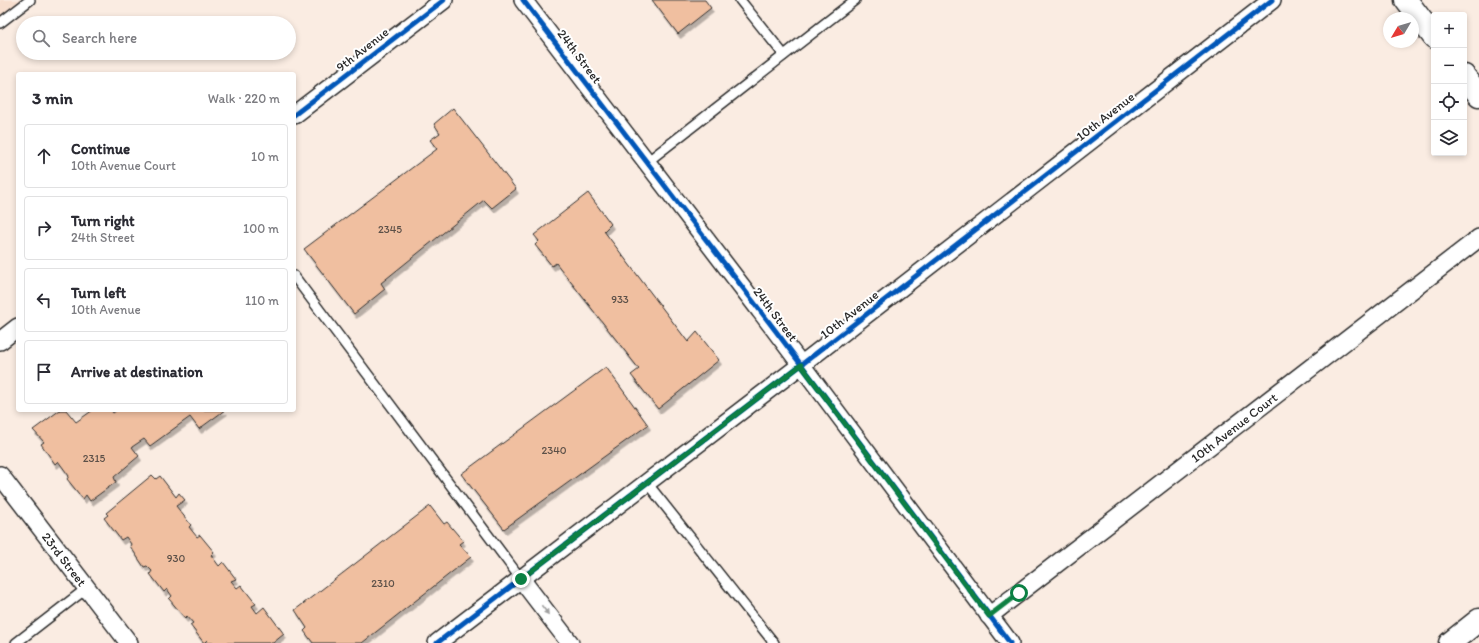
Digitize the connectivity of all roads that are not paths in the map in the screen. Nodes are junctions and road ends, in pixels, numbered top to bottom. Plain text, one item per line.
1 (30, 0) edge
2 (444, 0) edge
3 (523, 0) edge
4 (740, 0) edge
5 (855, 0) edge
6 (1272, 0) edge
7 (1406, 0) edge
8 (0, 23) edge
9 (1431, 33) edge
10 (784, 55) junction
11 (1467, 80) edge
12 (1479, 96) edge
13 (296, 113) edge
14 (647, 162) junction
15 (1479, 238) edge
16 (296, 279) edge
17 (16, 329) edge
18 (0, 341) edge
19 (801, 365) junction
20 (0, 475) edge
21 (647, 483) junction
22 (521, 579) junction
23 (87, 588) junction
24 (989, 616) junction
25 (1479, 620) edge
26 (16, 643) edge
27 (129, 643) edge
28 (437, 643) edge
29 (570, 643) edge
30 (774, 643) edge
31 (1010, 643) edge
32 (1450, 643) edge

1 - 8 lane
2 - 13 street, 9th Avenue
3 - 14 street, 24th Street
4 - 10 lane
5 - 10 lane
6 - 19 street, 10th Avenue
7 - 9 street
10 - 14 lane
11 - 12 street
14 - 19 street, 24th Street
15 - 24 street, 10th Avenue Court
16 - 22 lane
17 - 18 street
19 - 21 street, 10th Avenue
19 - 24 street, 24th Street
20 - 23 street, 23rd Street
21 - 22 street, 10th Avenue
21 - 30 lane
22 - 28 street, 10th Avenue
22 -> 29 street
23 - 26 lane
23 - 27 street, 23rd Street
24 - 31 street, 24th Street
25 - 32 street

